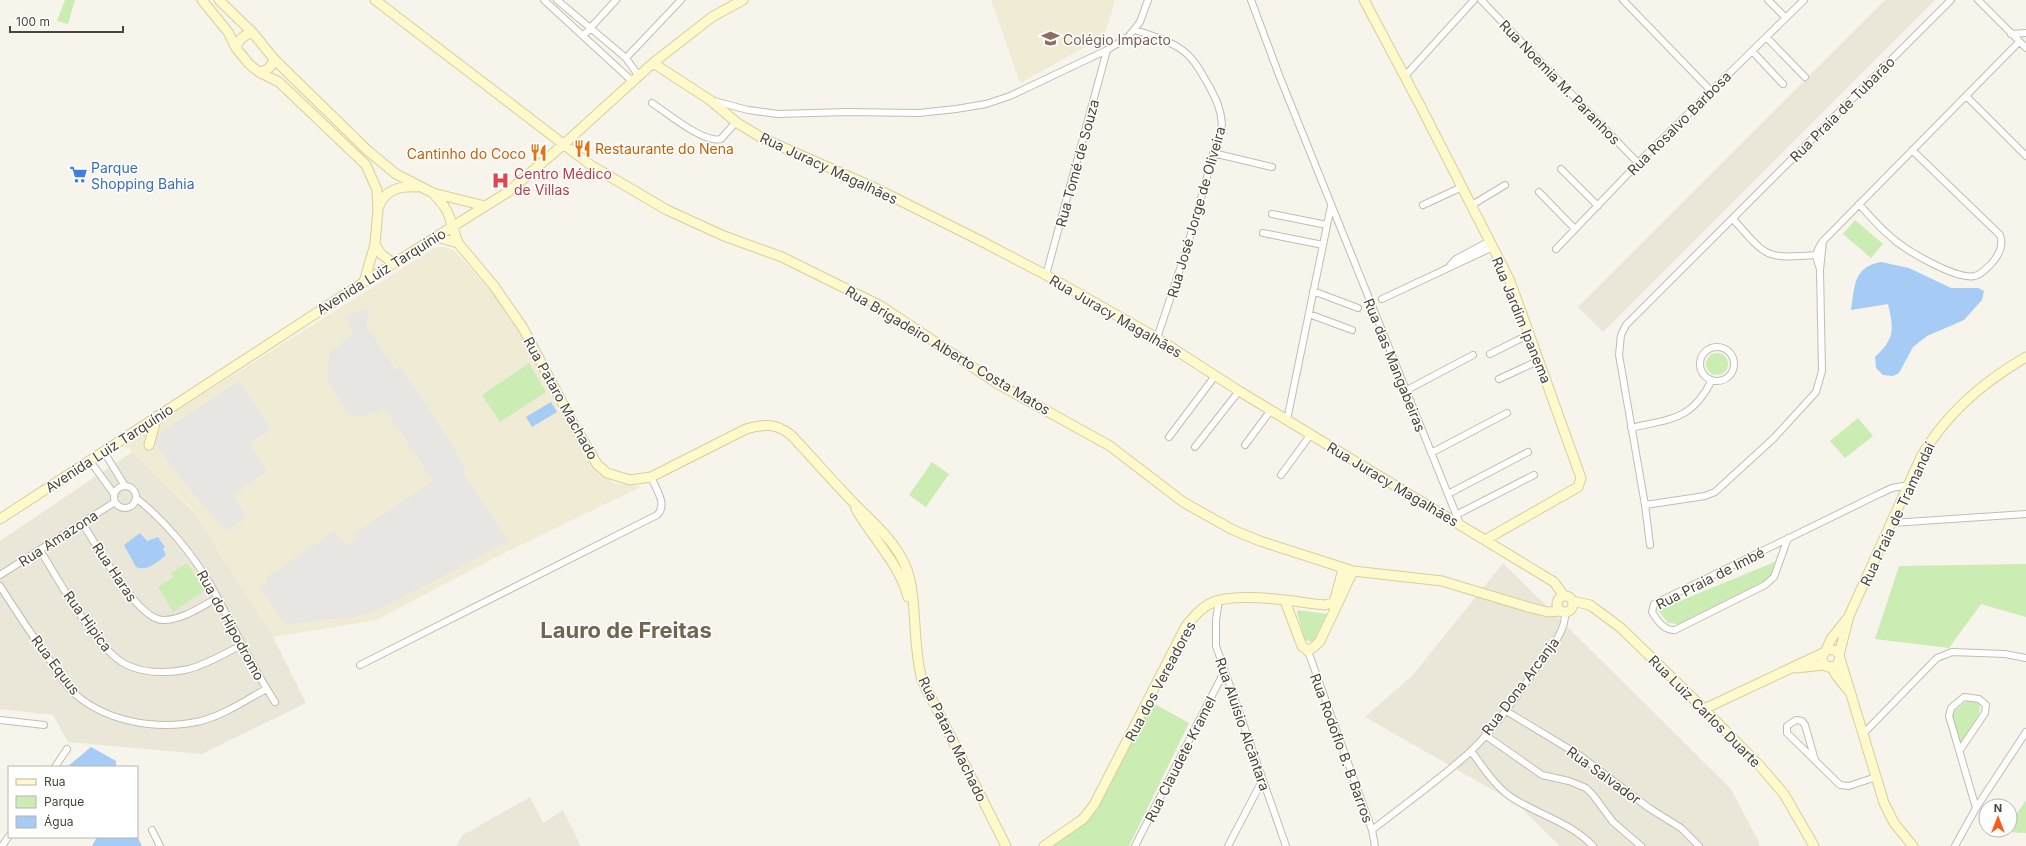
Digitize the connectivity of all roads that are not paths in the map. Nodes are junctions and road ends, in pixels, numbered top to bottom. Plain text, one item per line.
1 (202, 0) edge
2 (219, 0) edge
3 (374, 0) edge
4 (544, 0) edge
5 (557, 0) edge
6 (616, 0) edge
7 (682, 0) edge
8 (743, 0) edge
9 (1148, 0) edge
10 (1251, 0) edge
11 (1364, 0) edge
12 (1474, 0) edge
13 (1481, 0) edge
14 (1623, 0) edge
15 (1768, 0) edge
16 (1951, 0) edge
17 (1978, 0) edge
18 (1802, 1) edge
19 (571, 12) junction
20 (1786, 18) junction
21 (566, 20) junction
22 (591, 28) junction
23 (1135, 30) junction
24 (252, 33) junction
25 (2026, 33) edge
26 (2011, 34) junction
27 (583, 36) junction
28 (1767, 38) junction
29 (2019, 42) junction
30 (236, 48) junction
31 (615, 48) junction
32 (2026, 48) edge
33 (1107, 50) junction
34 (1753, 52) junction
35 (605, 56) junction
36 (626, 58) junction
37 (274, 59) junction
38 (653, 63) junction
39 (259, 72) junction
40 (1405, 76) junction
41 (1805, 77) dead end
42 (635, 78) junction
43 (1783, 84) dead end
44 (1710, 91) junction
45 (1966, 96) junction
46 (710, 100) junction
47 (652, 103) dead end
48 (736, 122) junction
49 (564, 144) junction
50 (1912, 150) junction
51 (1213, 153) junction
52 (2026, 156) edge
53 (1638, 164) junction
54 (1272, 167) dead end
55 (1561, 169) dead end
56 (1505, 185) dead end
57 (1462, 187) junction
58 (420, 188) junction
59 (1539, 192) dead end
60 (433, 193) junction
61 (1423, 204) dead end
62 (1859, 204) junction
63 (1331, 205) junction
64 (1472, 205) junction
65 (485, 206) junction
66 (1598, 206) junction
67 (378, 210) junction
68 (448, 213) junction
69 (1272, 214) dead end
70 (1733, 219) junction
71 (1327, 225) junction
72 (453, 226) junction
73 (1575, 229) junction
74 (1264, 233) dead end
75 (439, 236) junction
76 (1824, 241) junction
77 (458, 243) junction
78 (374, 244) junction
79 (1492, 244) junction
80 (1323, 245) junction
81 (1556, 248) dead end
82 (1815, 255) junction
83 (393, 263) junction
84 (1820, 270) junction
85 (1046, 275) junction
86 (364, 282) junction
87 (1313, 291) junction
88 (1382, 299) dead end
89 (1358, 308) dead end
90 (1309, 314) junction
91 (1352, 330) dead end
92 (1530, 334) junction
93 (1157, 338) junction
94 (1490, 354) dead end
95 (1473, 355) dead end
96 (2026, 357) edge
97 (1540, 360) junction
98 (1215, 376) junction
99 (1499, 379) dead end
100 (1712, 380) junction
101 (1239, 390) junction
102 (1405, 390) junction
103 (1271, 410) junction
104 (1507, 413) dead end
105 (157, 416) junction
106 (1287, 420) junction
107 (1631, 428) junction
108 (1311, 434) junction
109 (1169, 437) dead end
110 (149, 445) dead end
111 (1245, 445) dead end
112 (1195, 446) dead end
113 (104, 452) junction
114 (1528, 452) dead end
115 (1431, 453) junction
116 (90, 461) junction
117 (1281, 475) dead end
118 (1534, 475) dead end
119 (651, 478) junction
120 (1909, 485) junction
121 (125, 486) junction
122 (114, 494) junction
123 (1448, 494) junction
124 (136, 498) junction
125 (852, 500) junction
126 (115, 502) junction
127 (1645, 505) junction
128 (2026, 514) edge
129 (1456, 515) junction
130 (0, 519) edge
131 (82, 523) junction
132 (1892, 523) junction
133 (1460, 524) junction
134 (1788, 538) junction
135 (1485, 540) junction
136 (891, 542) junction
137 (880, 544) junction
138 (1650, 545) dead end
139 (40, 550) junction
140 (892, 560) junction
141 (903, 560) junction
142 (1343, 568) junction
143 (1353, 571) junction
144 (0, 575) edge
145 (0, 586) edge
146 (217, 598) junction
147 (1565, 599) junction
148 (1219, 600) junction
149 (1285, 601) junction
150 (1536, 608) junction
151 (1563, 612) junction
152 (1849, 616) junction
153 (916, 628) junction
154 (242, 645) junction
155 (1308, 651) junction
156 (1824, 652) junction
157 (1840, 657) junction
158 (2026, 658) edge
159 (360, 665) dead end
160 (1828, 666) junction
161 (1788, 669) junction
162 (1224, 672) junction
163 (266, 689) junction
164 (1850, 691) junction
165 (275, 702) dead end
166 (1704, 709) junction
167 (1506, 711) junction
168 (0, 720) edge
169 (44, 725) dead end
170 (2026, 732) edge
171 (1862, 734) junction
172 (1485, 735) junction
173 (67, 749) dead end
174 (1960, 750) junction
175 (1471, 751) junction
176 (1815, 760) junction
177 (56, 766) edge
178 (1876, 777) junction
179 (1262, 781) junction
180 (1976, 808) junction
181 (152, 830) dead end
182 (1372, 830) junction
183 (8, 837) edge
184 (2, 846) edge
185 (160, 846) edge
186 (1006, 846) edge
187 (1044, 846) edge
188 (1135, 846) edge
189 (1228, 846) edge
190 (1286, 846) edge
191 (1376, 846) edge
192 (1593, 846) edge
193 (1641, 846) edge
194 (1699, 846) edge
195 (1814, 846) edge
196 (1912, 846) edge
197 (1955, 846) edge

1 - 30 street
2 - 24 street
3 - 49 street, Rua Brigadeiro Alberto Costa Matos
4 - 21 street
5 - 19 street
6 - 22 street
7 - 36 street
8 - 38 street, Avenida Luiz Tarquínio
9 - 23 street
10 - 63 street, Rua das Mangabeiras
11 - 40 street, Rua Jardim Ipanema
12 - 40 street
13 - 53 street, Rua Noemia M. Paranhos
14 - 44 street
15 - 20 street
16 - 70 street, Rua Praia de Tubarão
17 - 26 street
18 - 20 street, Rua Rosalvo Barbosa
19 - 21 street
19 - 22 street
20 - 28 street, Rua Rosalvo Barbosa
21 - 27 street
22 - 27 street
22 - 31 street
23 - 33 street
23 - 51 street, Rua José Jorge de Oliveira
24 - 30 street
24 - 37 street
25 - 26 street
26 - 29 street
27 - 35 street
28 - 34 street, Rua Rosalvo Barbosa
28 - 41 street
29 - 32 street
29 - 45 street
30 - 39 street
31 - 35 street
31 - 36 street
33 - 46 street
33 - 85 street, Rua Tomé de Souza
34 - 43 street
34 - 44 street, Rua Rosalvo Barbosa
35 - 42 street
36 - 42 street
37 - 39 street
37 - 58 street
38 - 42 street, Avenida Luiz Tarquínio
38 - 46 street, Rua Juracy Magalhães
39 - 67 street
40 - 57 street, Rua Jardim Ipanema
42 - 49 street, Avenida Luiz Tarquínio
44 - 53 street, Rua Rosalvo Barbosa
45 - 50 street
45 - 52 street
46 - 48 street, Rua Juracy Magalhães
47 - 48 street
48 - 85 street, Rua Juracy Magalhães
49 - 65 street, Avenida Luiz Tarquínio
49 - 142 street, Rua Brigadeiro Alberto Costa Matos
50 - 62 street
50 - 62 street
51 - 54 street
51 - 93 street, Rua José Jorge de Oliveira
53 - 66 street, Rua Rosalvo Barbosa
55 - 66 street
56 - 64 street
57 - 61 street
57 - 64 street, Rua Jardim Ipanema
58 - 60 street
58 - 67 street
59 - 73 street
60 - 65 street
60 - 68 street
62 - 76 street
63 - 71 street
63 - 102 street, Rua das Mangabeiras
64 - 79 street, Rua Jardim Ipanema
65 - 72 street, Avenida Luiz Tarquínio
66 - 73 street, Rua Rosalvo Barbosa
67 - 78 street
68 - 72 street, Rua Pataro Machado
68 - 75 street
69 - 71 street
70 - 82 street
70 - 107 street, Rua Praia de Tubarão
71 - 80 street
72 - 75 street, Avenida Luiz Tarquínio
72 - 77 street, Rua Pataro Machado
73 - 81 street, Rua Rosalvo Barbosa
74 - 80 street
75 - 77 street
75 - 83 street, Avenida Luiz Tarquínio
76 - 82 street
76 - 84 street
77 - 119 street, Rua Pataro Machado
78 - 83 street
78 - 86 street
79 - 88 street
79 - 92 street, Rua Jardim Ipanema
80 - 87 street
82 - 84 street
83 - 86 street, Avenida Luiz Tarquínio
84 - 127 street
85 - 93 street, Rua Juracy Magalhães
86 - 105 street, Avenida Luiz Tarquínio
87 - 89 street
87 - 90 street
90 - 91 street
90 - 106 street
92 - 94 street
92 - 97 street, Rua Jardim Ipanema
93 - 98 street, Rua Juracy Magalhães
95 - 102 street
96 - 120 street, Rua Praia de Tramandaí
97 - 99 street
97 - 135 street, Rua Jardim Ipanema
98 - 101 street, Rua Juracy Magalhães
98 - 109 street
100 - 100 street
100 - 107 street
101 - 103 street, Rua Juracy Magalhães
101 - 112 street
102 - 115 street, Rua das Mangabeiras
103 - 106 street, Rua Juracy Magalhães
103 - 111 street
104 - 115 street
105 - 110 street
105 - 113 street, Avenida Luiz Tarquínio
106 - 108 street, Rua Juracy Magalhães
107 - 127 street, Rua Praia de Tubarão
108 - 117 street
108 - 133 street, Rua Juracy Magalhães
113 - 116 street, Avenida Luiz Tarquínio
113 - 121 street
114 - 123 street
115 - 123 street, Rua das Mangabeiras
116 - 122 street
116 - 130 street, Avenida Luiz Tarquínio
118 - 129 street
119 - 125 street, Rua Pataro Machado
119 - 159 street
120 - 132 street, Rua Praia de Tramandaí
120 - 134 street, Rua Praia de Imbé
121 - 122 street
121 - 124 street
122 - 126 street
123 - 129 street, Rua das Mangabeiras
124 - 126 street
124 - 146 street, Rua do Hipodromo
125 - 136 street, Rua Pataro Machado
125 - 137 street, Rua Pataro Machado
126 - 131 street, Rua Amazona
127 - 138 street, Rua Praia de Tubarão
128 - 132 street
129 - 133 street, Rua das Mangabeiras
131 - 139 street, Rua Amazona
131 - 146 street, Rua Haras
132 - 152 street, Rua Praia de Tramandaí
133 - 135 street, Rua Juracy Magalhães
134 - 134 street, Rua Praia de Imbé
135 - 147 street, Rua Juracy Magalhães
136 - 137 street
136 - 141 street, Rua Pataro Machado
137 - 140 street, Rua Pataro Machado
139 - 144 street, Rua Amazona
139 - 154 street, Rua Hipica
140 - 141 street
140 - 153 street, Rua Pataro Machado
141 - 153 street, Rua Pataro Machado
142 - 143 street, Rua Brigadeiro Alberto Costa Matos
142 - 149 street, Rua dos Vereadores
143 - 150 street, Rua Brigadeiro Alberto Costa Matos
143 - 155 street
145 - 163 street, Rua Equus
146 - 154 street, Rua do Hipodromo
147 - 150 street
147 - 151 street
147 - 151 street
147 - 166 street, Rua Luiz Carlos Duarte
148 - 149 street, Rua dos Vereadores
148 - 162 street, Rua Aluísio Alcântara
148 - 187 street, Rua dos Vereadores
149 - 155 street
150 - 151 street, Rua Brigadeiro Alberto Costa Matos
151 - 167 street, Rua Dona Arcanja
152 - 156 street, Rua Praia de Tramandaí
152 - 157 street, Rua Praia de Tramandaí
153 - 186 street, Rua Pataro Machado
154 - 163 street, Rua do Hipodromo
155 - 182 street, Rua Rodoflo B. B Barros
156 - 157 street
156 - 160 street
156 - 161 street
157 - 160 street
157 - 164 street
158 - 171 street
160 - 161 street
160 - 164 street
161 - 166 street
162 - 179 street, Rua Aluísio Alcântara
162 - 188 street, Rua Claudete Kramel
163 - 165 street, Rua do Hipodromo
164 - 171 street
166 - 195 street, Rua Luiz Carlos Duarte
167 - 172 street, Rua Dona Arcanja
167 - 194 street, Rua Salvador
168 - 169 street
170 - 180 street
171 - 178 street
172 - 175 street, Rua Dona Arcanja
172 - 193 street
173 - 177 street
174 - 174 street
174 - 180 street
175 - 182 street, Rua Dona Arcanja
175 - 192 street
176 - 176 street
176 - 178 street
178 - 196 street
179 - 189 street
179 - 190 street, Rua Aluísio Alcântara
180 - 197 street
181 - 185 street
182 - 191 street, Rua Rodoflo B. B Barros
183 - 184 street

